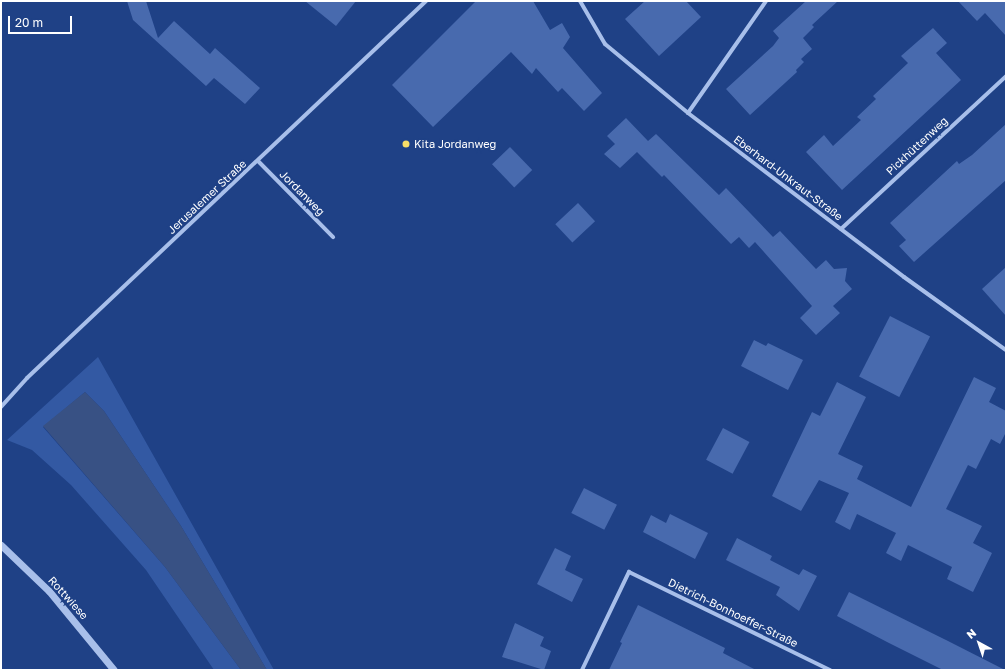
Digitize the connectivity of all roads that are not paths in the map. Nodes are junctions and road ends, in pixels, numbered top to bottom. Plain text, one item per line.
1 (426, 1) edge
2 (580, 1) edge
3 (766, 1) edge
4 (1006, 76) edge
5 (688, 113) junction
6 (258, 161) junction
7 (841, 229) junction
8 (333, 237) dead end
9 (1006, 350) edge
10 (1, 407) edge
11 (1, 545) edge
12 (114, 670) edge
13 (582, 670) edge
14 (830, 670) edge

1 - 6 street, Jerusalemer Straße
2 - 5 street, Eberhard-Unkraut-Straße
3 - 5 street
4 - 7 street, Pickhüttenweg
5 - 7 street, Eberhard-Unkraut-Straße
6 - 8 street, Jordanweg
6 - 10 street, Jerusalemer Straße
7 - 9 street, Eberhard-Unkraut-Straße
11 - 12 street, Rottwiese
13 - 14 street, Dietrich-Bonhoeffer-Straße

